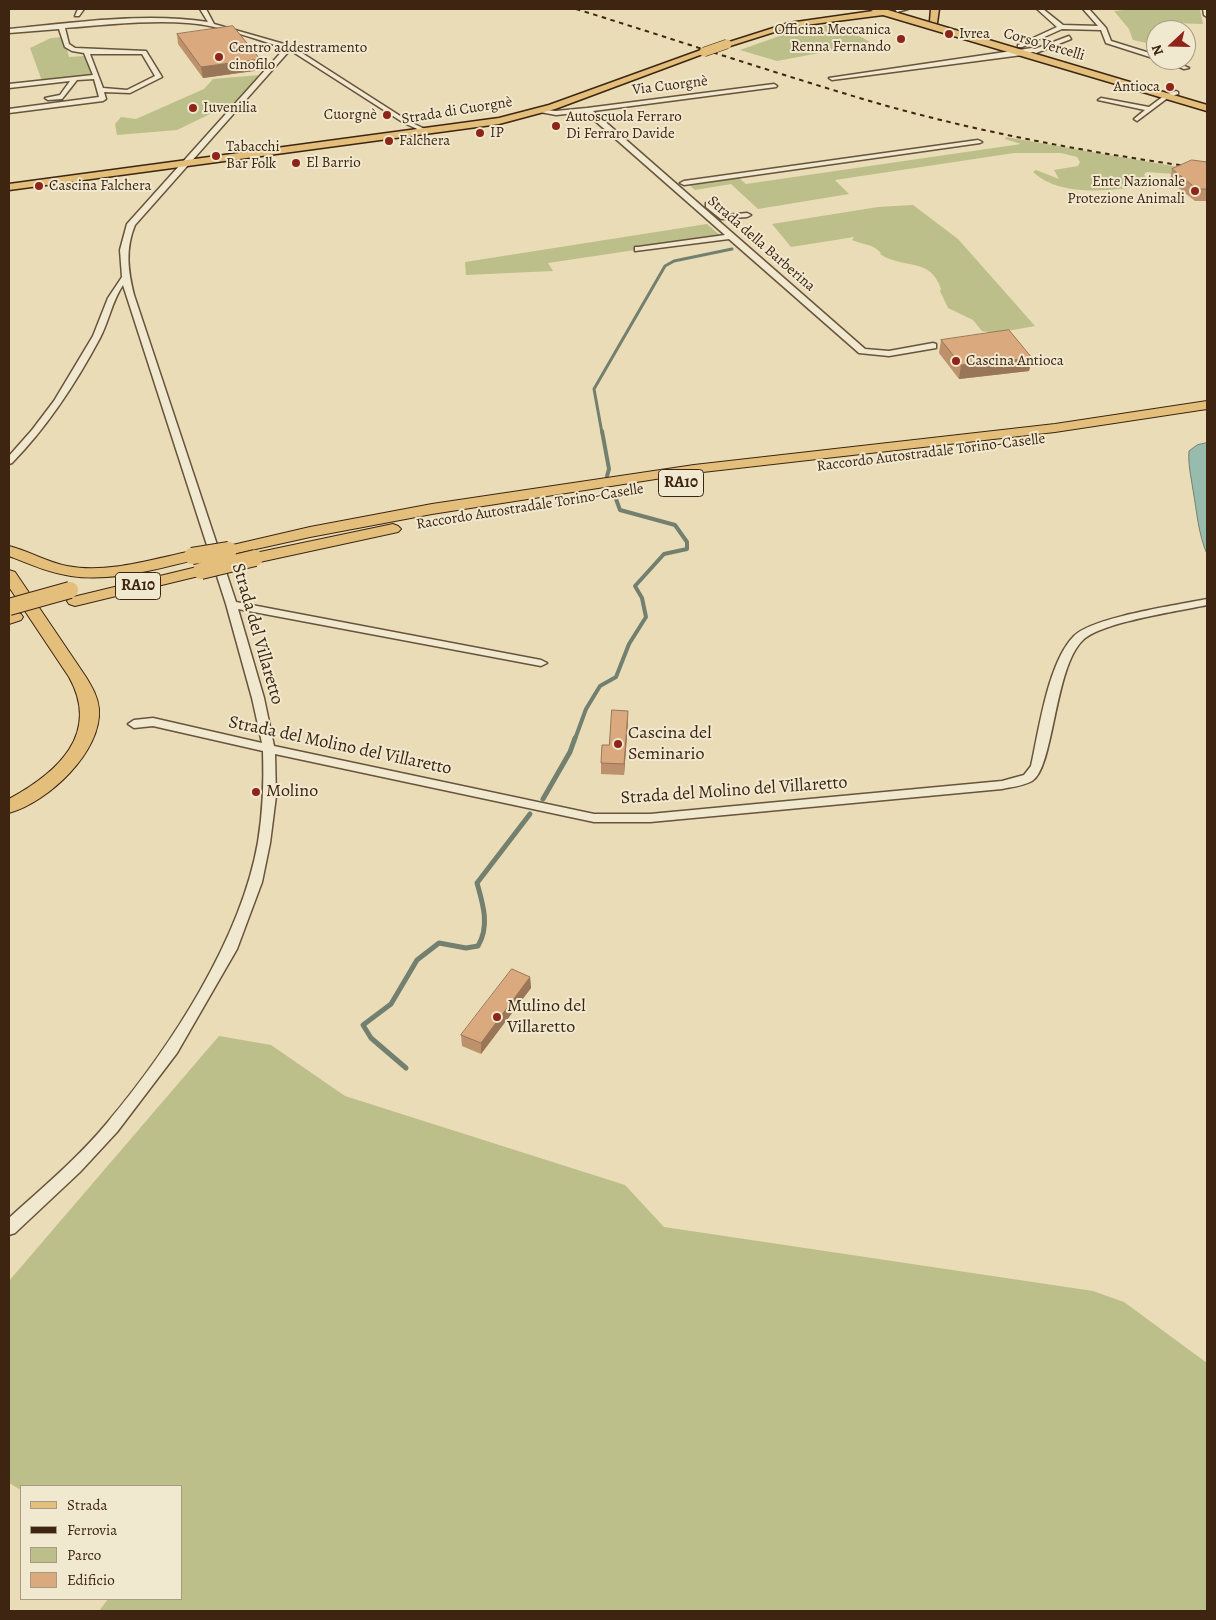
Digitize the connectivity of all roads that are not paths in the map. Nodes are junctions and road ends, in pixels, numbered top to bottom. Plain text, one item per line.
1 (81, 9) edge
2 (203, 9) edge
3 (858, 9) edge
4 (873, 9) edge
5 (935, 9) edge
6 (1040, 9) edge
7 (1086, 9) edge
8 (1206, 9) edge
9 (895, 10) edge
10 (140, 13) dead end
11 (77, 15) dead end
12 (1207, 15) edge
13 (852, 16) junction
14 (840, 17) junction
15 (149, 20) junction
16 (930, 23) junction
17 (212, 25) junction
18 (61, 26) junction
19 (1061, 27) junction
20 (1103, 28) junction
21 (9, 31) edge
22 (1069, 38) dead end
23 (289, 47) junction
24 (1021, 50) junction
25 (86, 51) junction
26 (1034, 51) junction
27 (1146, 54) edge
28 (97, 77) junction
29 (74, 78) junction
30 (832, 78) dead end
31 (9, 86) edge
32 (774, 86) dead end
33 (101, 90) junction
34 (1172, 94) junction
35 (1101, 100) dead end
36 (1207, 102) edge
37 (9, 103) edge
38 (552, 107) junction
39 (1207, 108) edge
40 (598, 109) junction
41 (1151, 109) junction
42 (587, 110) junction
43 (538, 111) junction
44 (9, 112) edge
45 (569, 112) junction
46 (1137, 119) dead end
47 (612, 120) dead end
48 (406, 122) junction
49 (426, 132) junction
50 (415, 133) junction
51 (978, 142) dead end
52 (183, 164) junction
53 (677, 177) dead end
54 (9, 187) edge
55 (702, 199) dead end
56 (747, 215) dead end
57 (731, 236) junction
58 (638, 249) dead end
59 (125, 278) junction
60 (933, 346) dead end
61 (1207, 404) edge
62 (1207, 416) edge
63 (1106, 427) junction
64 (9, 461) edge
65 (9, 551) edge
66 (253, 552) junction
67 (196, 562) junction
68 (9, 575) edge
69 (1207, 602) edge
70 (231, 604) junction
71 (11, 614) edge
72 (541, 664) dead end
73 (134, 724) dead end
74 (269, 749) junction
75 (9, 807) edge
76 (9, 1228) edge

1 - 11 street
2 - 17 street
3 - 13 main road
4 - 9 main road, Corso Vercelli
5 - 16 main road
6 - 19 street
7 - 20 street
8 - 12 street
9 - 13 main road, Strada di Cuorgnè
9 - 16 main road, Corso Vercelli
9 - 16 main road, Corso Vercelli
10 - 15 street
13 - 14 main road, Strada di Cuorgnè
14 - 16 main road
14 - 38 main road, Strada di Cuorgnè, bridge
15 - 17 street
15 - 18 street
16 - 24 main road, Corso Vercelli
17 - 23 street
18 - 21 street
18 - 25 street
19 - 20 street
19 - 24 street
20 - 27 street
22 - 26 street
23 - 48 street
23 - 52 street, Strada del Villaretto
24 - 26 main road, Corso Vercelli
24 - 30 street
24 - 34 main road, Corso Vercelli
25 - 28 street
25 - 33 street
26 - 34 main road, Corso Vercelli
28 - 29 street
28 - 33 street
29 - 31 street
29 - 37 street
32 - 40 street, Via Cuorgnè
33 - 44 street
34 - 36 main road, Corso Vercelli
34 - 39 main road, Corso Vercelli
34 - 41 street
35 - 41 street
38 - 43 main road, Strada di Cuorgnè
38 - 45 street, Via Cuorgnè
40 - 42 street, Via Cuorgnè
40 - 47 street
41 - 46 street
42 - 45 street, Via Cuorgnè
42 - 57 street, Strada della Barberina
43 - 45 street, Via Cuorgnè
43 - 49 main road, Strada di Cuorgnè
48 - 49 street
48 - 50 street
49 - 50 main road, Strada di Cuorgnè
50 - 52 main road, Strada di Cuorgnè
51 - 53 street, Strada della Barberina
52 - 54 main road, Strada di Cuorgnè
52 - 59 street, Strada del Villaretto
55 - 56 street, Strada della Barberina
57 - 58 street
57 - 60 street, Strada della Barberina
59 - 64 street
59 - 70 street, Strada del Villaretto
61 - 63 highway, Raccordo Autostradale Torino-Caselle / RA10
62 - 63 highway, Raccordo Autostradale Torino-Caselle / RA10
63 - 66 highway, Raccordo Autostradale Torino-Caselle / RA10
65 - 67 highway
66 - 67 highway, Raccordo Autostradale Torino-Caselle / RA10, bridge
66 - 67 highway, Raccordo Autostradale Torino-Caselle / RA10, bridge
67 - 71 highway, Raccordo Autostradale Torino-Caselle / RA10
68 - 75 highway
69 - 74 street, Strada del Molino del Villaretto
70 - 72 street
70 - 74 street, Strada del Villaretto
73 - 74 street, Strada del Molino del Villaretto
74 - 76 street, Strada del Villaretto

